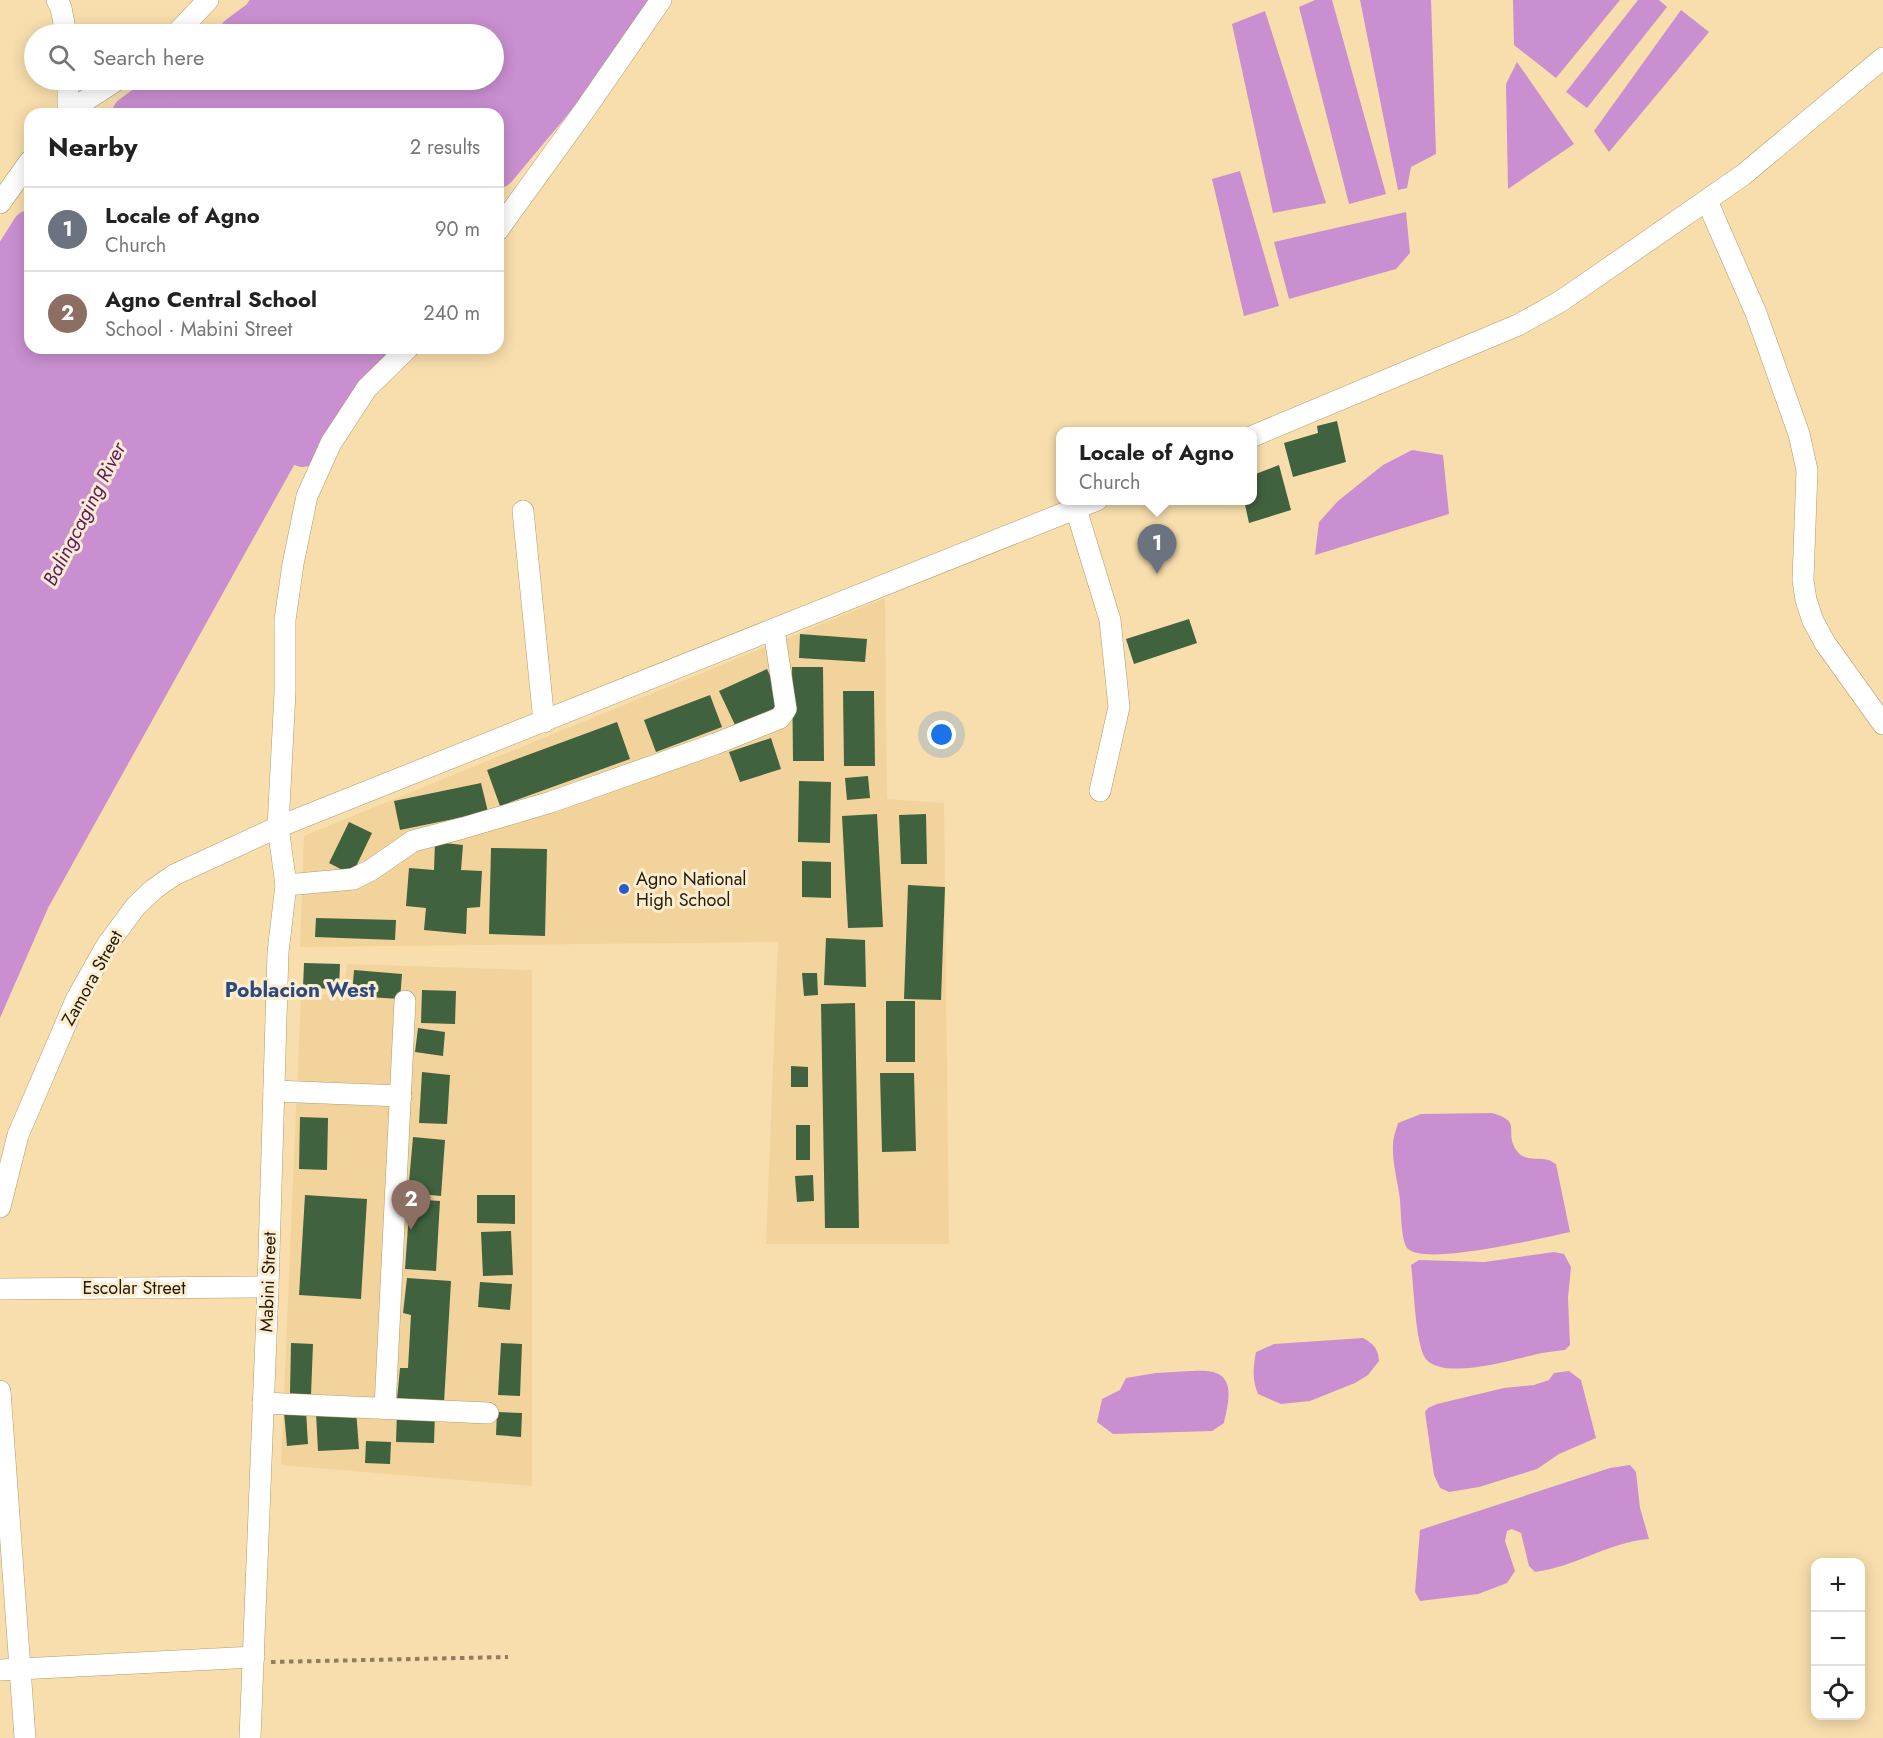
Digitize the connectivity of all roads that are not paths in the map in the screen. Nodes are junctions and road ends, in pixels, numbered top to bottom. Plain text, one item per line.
1 (57, 0) edge
2 (208, 0) edge
3 (661, 0) edge
4 (64, 24) edge
5 (185, 24) edge
6 (1883, 58) edge
7 (68, 90) edge
8 (101, 90) edge
9 (69, 108) edge
10 (76, 108) edge
11 (24, 169) edge
12 (1707, 201) junction
13 (0, 203) edge
14 (504, 222) edge
15 (402, 354) edge
16 (1257, 434) edge
17 (1086, 505) edge
18 (1076, 509) junction
19 (523, 511) dead end
20 (774, 630) junction
21 (544, 722) junction
22 (1883, 724) edge
23 (1100, 791) dead end
24 (278, 827) junction
25 (286, 885) junction
26 (405, 1001) dead end
27 (274, 1091) junction
28 (401, 1096) junction
29 (0, 1208) edge
30 (268, 1287) junction
31 (0, 1289) edge
32 (0, 1391) edge
33 (263, 1403) junction
34 (385, 1408) junction
35 (488, 1413) dead end
36 (254, 1660) junction
37 (9, 1669) edge
38 (25, 1738) edge
39 (250, 1738) edge

1 - 4 street
2 - 5 street
3 - 14 street
6 - 12 street
7 - 9 street
8 - 10 street
11 - 13 street
12 - 16 street
12 - 22 street
15 - 24 street, Mabini Street
17 - 18 street, Zamora Street
18 - 20 street, Zamora Street
18 - 23 street
19 - 21 street
20 - 21 street, Zamora Street
20 - 25 street
21 - 24 street, Zamora Street
24 - 25 street, Mabini Street
24 - 29 street, Zamora Street
25 - 27 street, Mabini Street
26 - 28 street
27 - 28 street
27 - 30 street, Mabini Street
28 - 34 street
30 - 31 street, Escolar Street
30 - 33 street, Mabini Street
32 - 37 street
33 - 34 street
33 - 36 street, Mabini Street
34 - 35 street
36 - 37 street
36 - 39 street, Mabini Street
37 - 38 street

